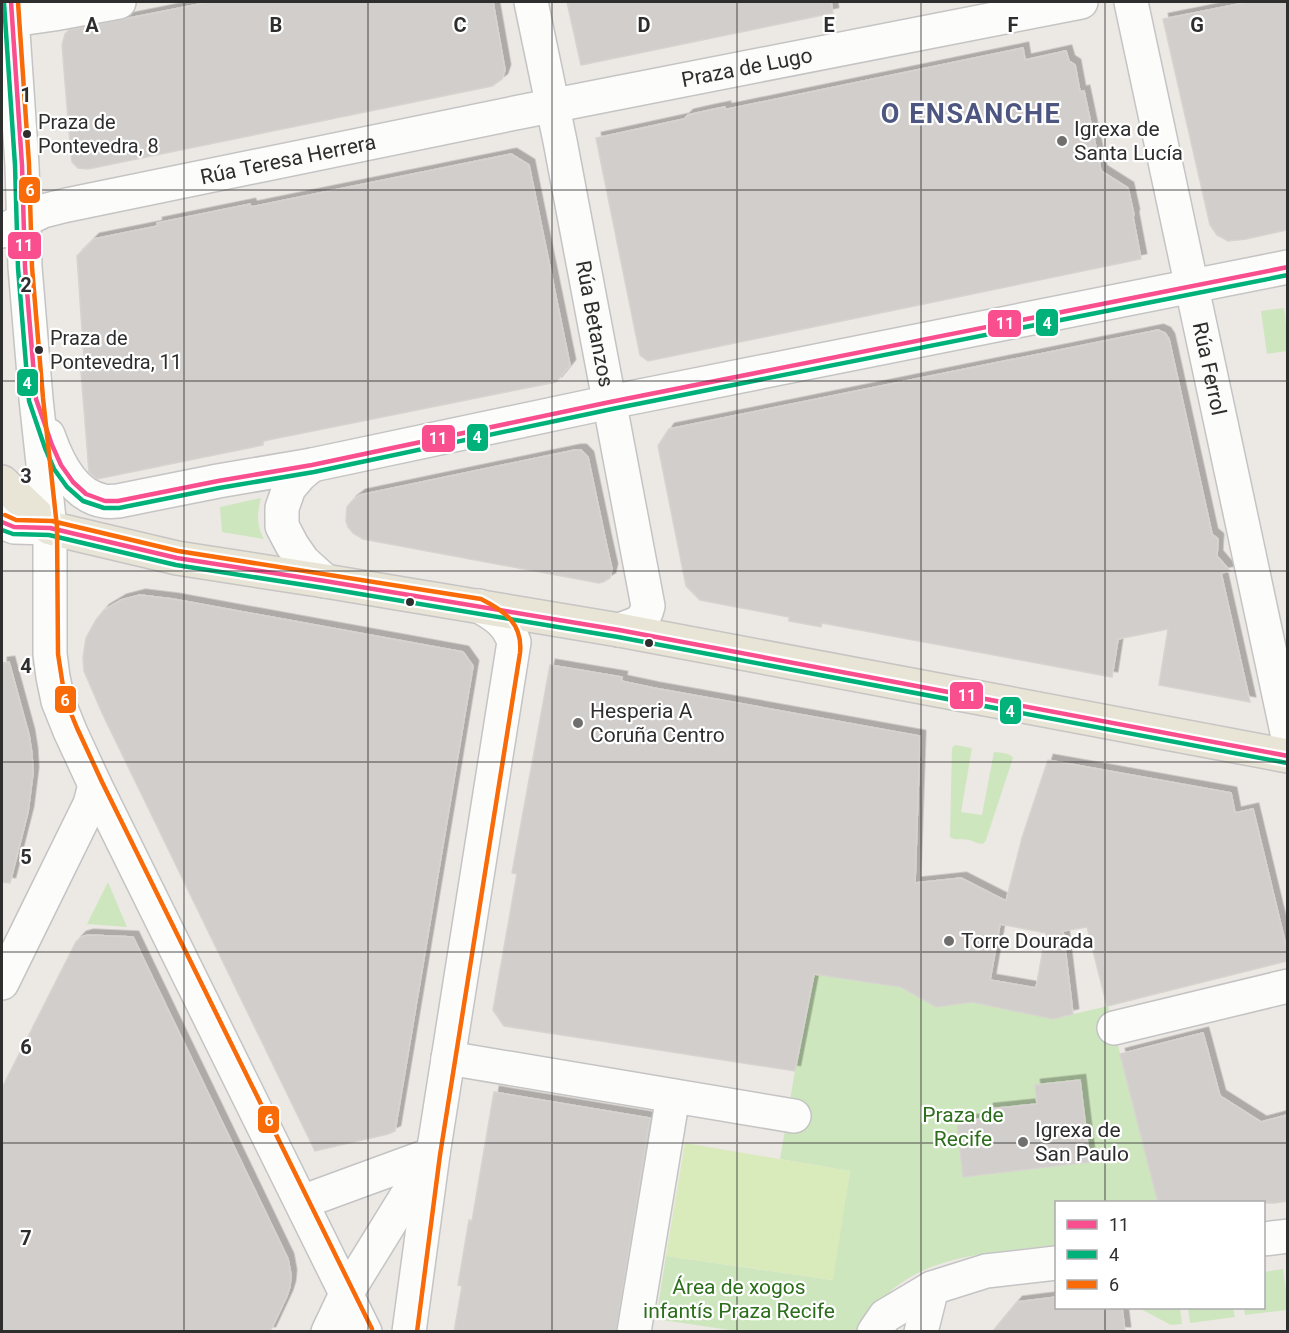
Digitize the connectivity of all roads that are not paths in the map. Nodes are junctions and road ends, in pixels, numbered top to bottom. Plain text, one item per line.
1 (119, 2) edge
2 (531, 2) edge
3 (1081, 2) edge
4 (1131, 2) edge
5 (12, 11) edge
6 (554, 107) junction
7 (13, 225) edge
8 (1287, 267) edge
9 (1191, 286) junction
10 (36, 399) junction
11 (610, 402) junction
12 (312, 465) junction
13 (2, 482) edge
14 (2, 522) edge
15 (50, 528) junction
16 (325, 581) junction
17 (479, 606) junction
18 (1275, 617) edge
19 (619, 630) junction
20 (1287, 737) edge
21 (1287, 756) edge
22 (95, 785) junction
23 (2, 983) edge
24 (1287, 986) edge
25 (1114, 1028) dead end
26 (448, 1058) junction
27 (673, 1096) junction
28 (794, 1116) dead end
29 (433, 1154) junction
30 (302, 1202) junction
31 (1287, 1236) edge
32 (1265, 1239) edge
33 (1055, 1263) edge
34 (932, 1288) junction
35 (346, 1294) junction
36 (328, 1332) edge
37 (365, 1332) edge
38 (409, 1332) edge
39 (634, 1332) edge
40 (874, 1332) edge
41 (921, 1332) edge

1 - 5 street
2 - 6 street
3 - 6 street, Praza de Lugo
4 - 9 street, Rúa Ferrol
5 - 7 street
6 - 7 street, Rúa Teresa Herrera
6 - 11 street, Rúa Betanzos
7 - 10 street
8 - 9 street
9 - 11 street
9 - 18 street, Rúa Ferrol
10 - 12 street
10 - 15 street
11 - 12 street
11 - 19 street, Rúa Betanzos
12 - 16 street
13 - 15 main road
14 - 15 street
15 - 16 main road
15 - 22 street
16 - 17 main road
17 - 19 main road
17 - 26 street
18 - 20 street, Rúa Ferrol
19 - 21 main road
22 - 23 street
22 - 30 street
24 - 25 street
26 - 27 street
26 - 29 street
27 - 28 street
27 - 39 street
29 - 30 street
29 - 35 street
29 - 38 street
30 - 35 street
31 - 32 street
33 - 34 street
34 - 40 street
34 - 41 street
35 - 36 street
35 - 37 street

